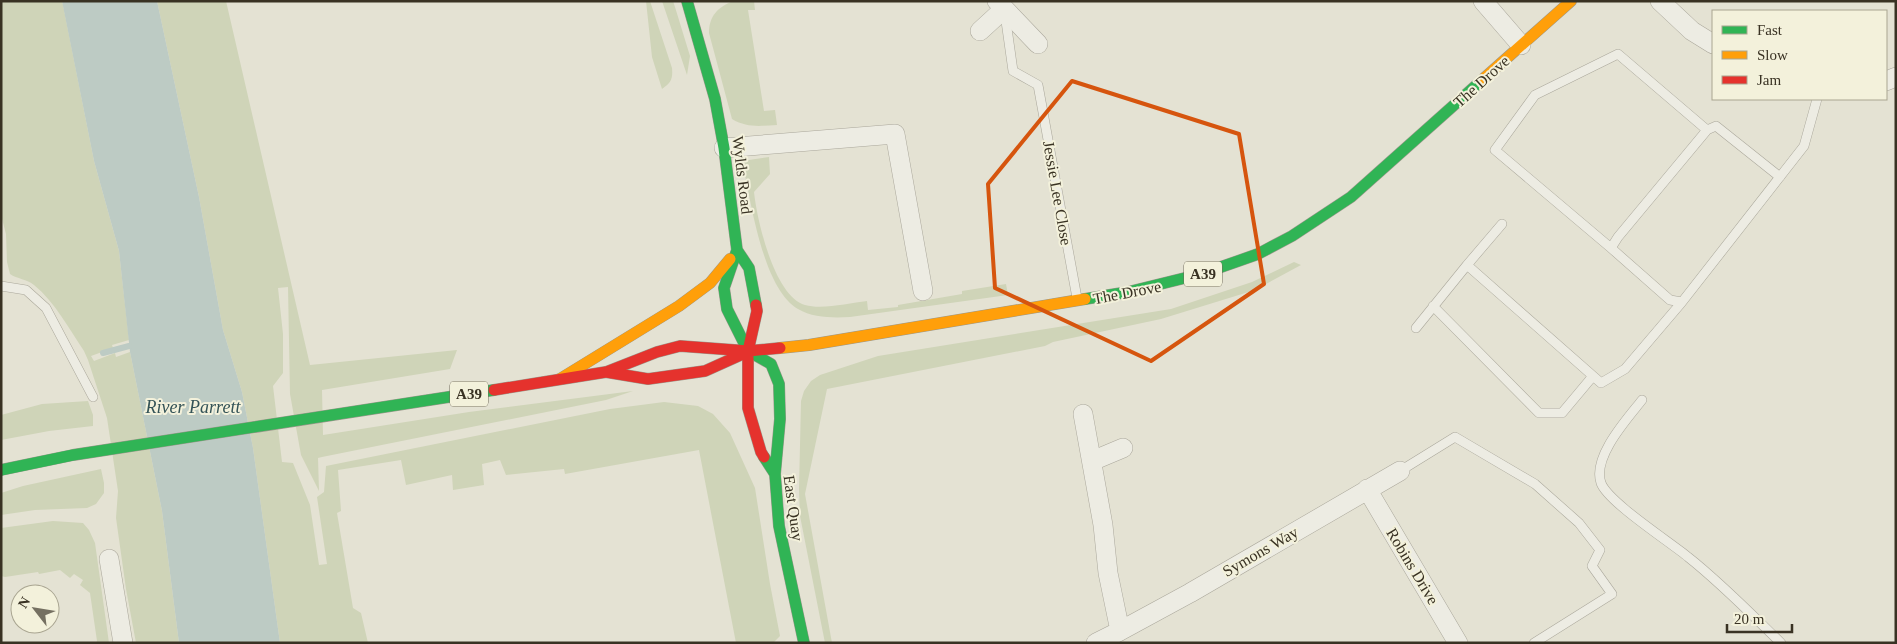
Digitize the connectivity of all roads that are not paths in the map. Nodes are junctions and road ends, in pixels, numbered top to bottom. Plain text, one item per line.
1 (1483, 1) edge
2 (1571, 1) edge
3 (1660, 1) edge
4 (689, 2) edge
5 (1000, 5) edge
6 (980, 31) dead end
7 (1712, 43) edge
8 (1038, 44) dead end
9 (1521, 45) junction
10 (1818, 100) edge
11 (1707, 130) junction
12 (724, 148) junction
13 (1780, 177) junction
14 (1502, 224) dead end
15 (1611, 248) junction
16 (737, 250) junction
17 (1467, 265) junction
18 (1, 286) edge
19 (923, 291) dead end
20 (1077, 301) junction
21 (1682, 302) junction
22 (1433, 306) junction
23 (1416, 328) dead end
24 (748, 351) junction
25 (606, 372) junction
26 (1593, 376) junction
27 (560, 379) junction
28 (93, 397) dead end
29 (1642, 400) dead end
30 (1083, 414) dead end
31 (1123, 448) dead end
32 (1092, 461) junction
33 (1, 470) edge
34 (1400, 471) joint
35 (775, 474) junction
36 (1367, 489) junction
37 (109, 559) dead end
38 (1120, 631) junction
39 (123, 643) edge
40 (804, 643) edge
41 (1096, 643) edge
42 (1458, 643) edge
43 (1534, 643) edge
44 (1781, 643) edge

1 - 9 street, The Drove
2 - 9 main road, The Drove / A39
3 - 7 street
4 - 12 main road, Wylds Road
5 - 6 street
5 - 8 street
5 - 20 lane, Jessie Lee Close
9 - 20 main road, The Drove / A39
10 - 13 lane
11 - 13 lane
11 - 15 lane
11 - 15 lane
12 - 16 main road, Wylds Road
12 - 19 street
13 - 21 lane
14 - 17 lane
15 - 21 lane
16 - 24 main road, Wylds Road
16 - 24 main road
16 - 27 main road
17 - 22 lane
17 - 26 lane
18 - 28 lane
20 - 24 main road, The Drove / A39
21 - 26 lane
22 - 23 lane
22 - 26 lane
24 - 25 main road, A39
24 - 25 main road
24 - 35 main road, East Quay
24 - 35 main road
25 - 27 main road, A39
27 - 33 main road, A39
29 - 44 lane
30 - 32 street
31 - 32 street
32 - 38 street
34 - 36 street, Symons Way
34 - 43 lane
35 - 40 main road, East Quay
36 - 38 street, Symons Way
36 - 42 street, Robins Drive
37 - 39 street
38 - 41 street, Symons Way

